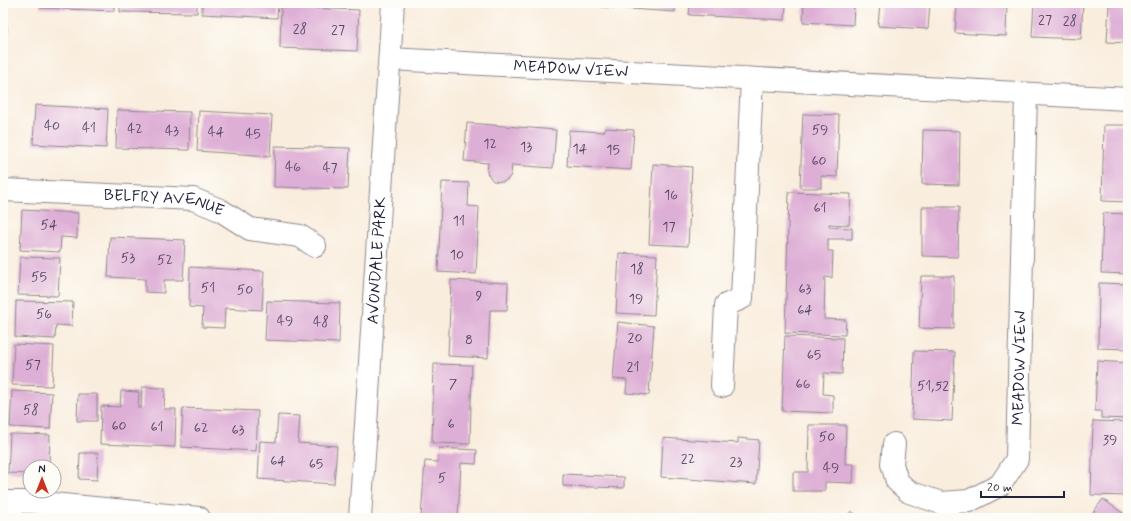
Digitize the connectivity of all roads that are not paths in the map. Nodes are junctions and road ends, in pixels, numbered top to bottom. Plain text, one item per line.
1 (393, 3) edge
2 (390, 59) junction
3 (752, 79) junction
4 (1026, 94) junction
5 (1128, 99) edge
6 (3, 190) edge
7 (315, 246) dead end
8 (722, 386) dead end
9 (894, 444) dead end
10 (3, 502) edge
11 (199, 518) edge
12 (360, 518) edge

1 - 2 street, AVONDALE PARK
2 - 3 street, MEADOW VIEW
2 - 12 street, AVONDALE PARK
3 - 4 street, MEADOW VIEW
3 - 8 street
4 - 5 street, MEADOW VIEW
4 - 9 street, MEADOW VIEW
6 - 7 street, BELFRY AVENUE
10 - 11 street

